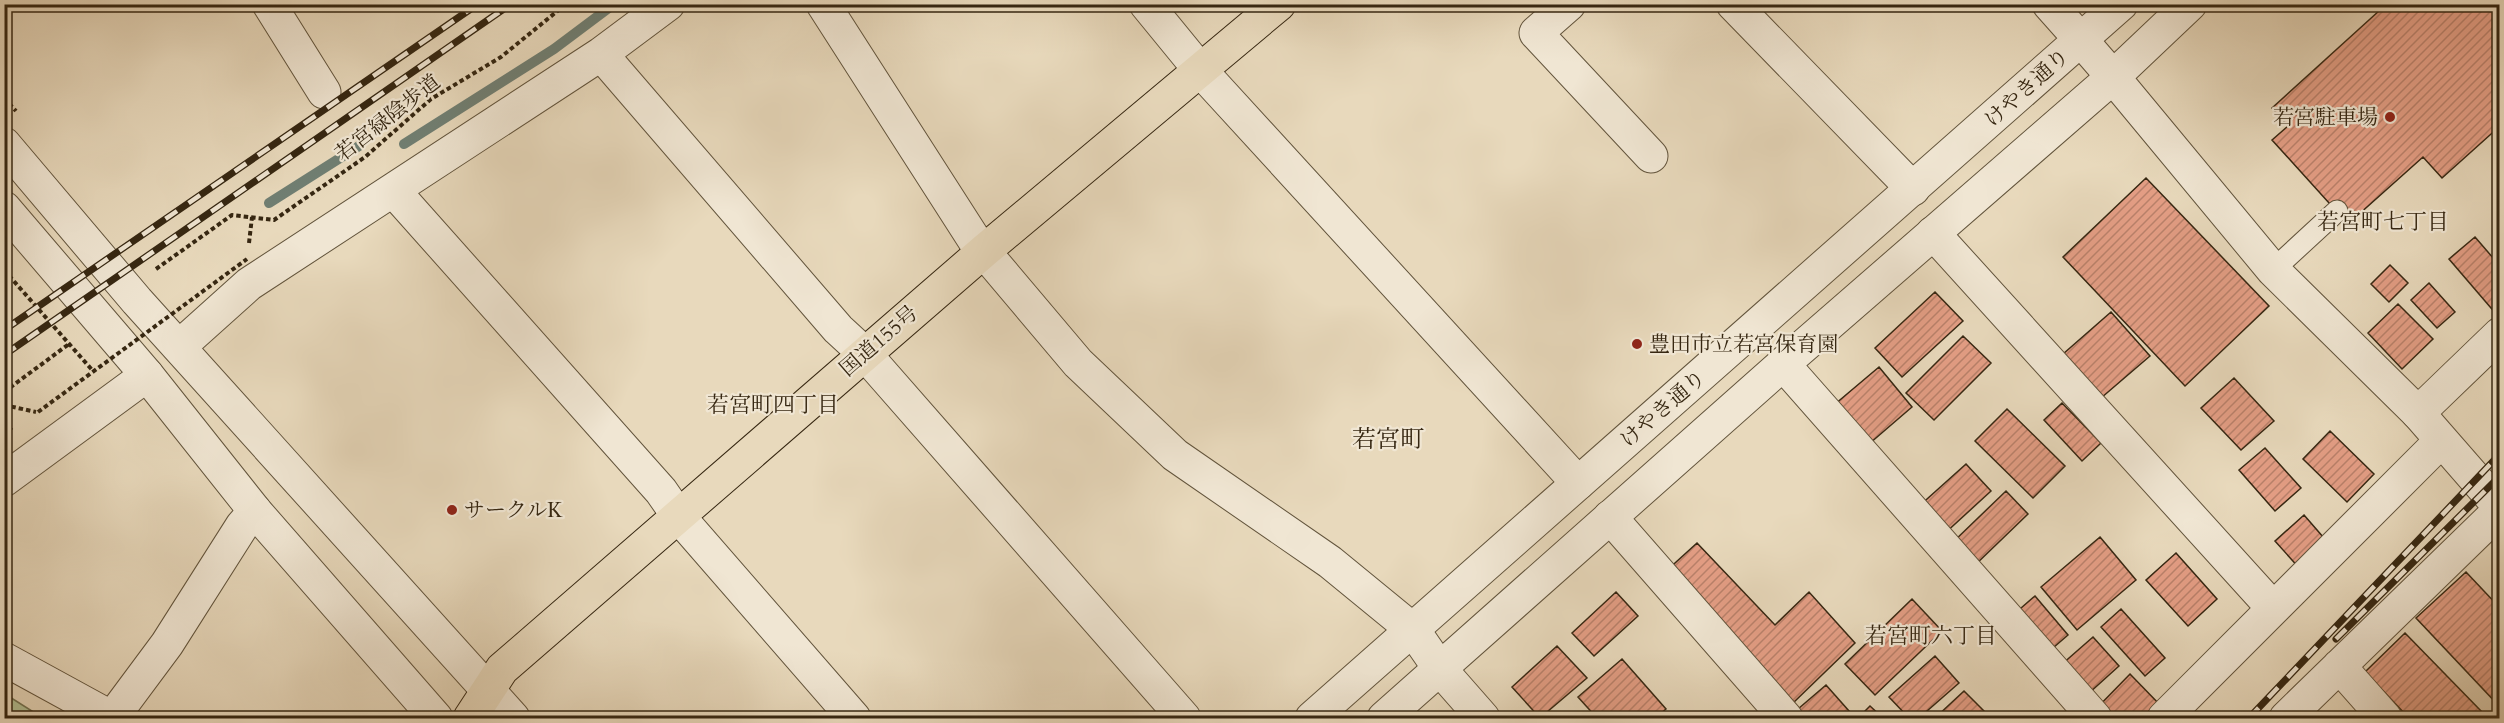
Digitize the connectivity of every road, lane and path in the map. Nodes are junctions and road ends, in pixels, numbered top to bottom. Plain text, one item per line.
1 (269, 4) edge
2 (566, 4) edge
3 (668, 4) edge
4 (823, 4) edge
5 (1146, 4) edge
6 (1279, 4) edge
7 (1569, 4) edge
8 (1733, 4) edge
9 (2049, 4) edge
10 (2121, 4) edge
11 (2190, 4) edge
12 (2080, 40) junction
13 (601, 54) junction
14 (1200, 70) junction
15 (2113, 77) junction
16 (324, 92) dead end
17 (4, 144) edge
18 (1651, 156) dead end
19 (1912, 189) junction
20 (393, 190) junction
21 (4, 208) edge
22 (2337, 211) dead end
23 (252, 218) junction
24 (1933, 233) junction
25 (984, 251) junction
26 (2273, 270) junction
27 (153, 271) dead end
28 (2499, 334) edge
29 (69, 344) dead end
30 (180, 346) junction
31 (864, 353) junction
32 (1782, 364) junction
33 (147, 375) junction
34 (4, 392) edge
35 (4, 405) edge
36 (2418, 413) junction
37 (2441, 441) junction
38 (4, 480) edge
39 (1578, 483) junction
40 (2499, 508) edge
41 (255, 510) junction
42 (679, 517) junction
43 (1610, 517) junction
44 (2273, 608) junction
45 (1413, 630) junction
46 (4, 659) edge
47 (2339, 666) junction
48 (1440, 669) junction
49 (488, 690) junction
50 (436, 718) edge
51 (471, 718) edge
52 (513, 718) edge
53 (854, 718) edge
54 (1184, 718) edge
55 (1312, 718) edge
56 (1384, 718) edge
57 (1483, 718) edge
58 (1785, 718) edge
59 (2095, 718) edge
60 (2164, 718) edge
61 (2286, 718) edge
62 (2385, 718) edge

1 - 16 street
2 - 23 path, 若宮緑陰歩道
3 - 13 street
4 - 25 street
5 - 14 street
6 - 14 highway, 国道155号
7 - 18 street
8 - 19 street
9 - 12 street
10 - 12 street, けやき通り
11 - 15 street
12 - 15 street
12 - 19 street, けやき通り
13 - 20 street
13 - 31 street
14 - 25 highway, 国道155号
14 - 39 street
15 - 24 street
15 - 26 street
17 - 30 street
19 - 39 street, けやき通り
20 - 30 street
20 - 42 street
21 - 33 street
22 - 26 lane
23 - 27 path, 若宮緑陰歩道
23 - 35 path, bridge
24 - 32 street
24 - 44 street
25 - 31 highway, 国道155号
25 - 45 street
26 - 36 street
28 - 36 street
29 - 34 path
30 - 49 street
31 - 42 highway, 国道155号
31 - 54 street
32 - 43 street
32 - 59 street
33 - 38 street
33 - 41 street
36 - 37 street
37 - 40 street
37 - 44 street
39 - 45 street, けやき通り
40 - 47 street
41 - 46 street
41 - 50 street
42 - 49 highway, 国道155号
42 - 53 street
43 - 48 street
43 - 58 street
44 - 60 street
45 - 48 street
45 - 55 street, けやき通り
47 - 61 street
47 - 62 street
48 - 56 street
48 - 57 street
49 - 51 highway, 国道155号
49 - 52 street

